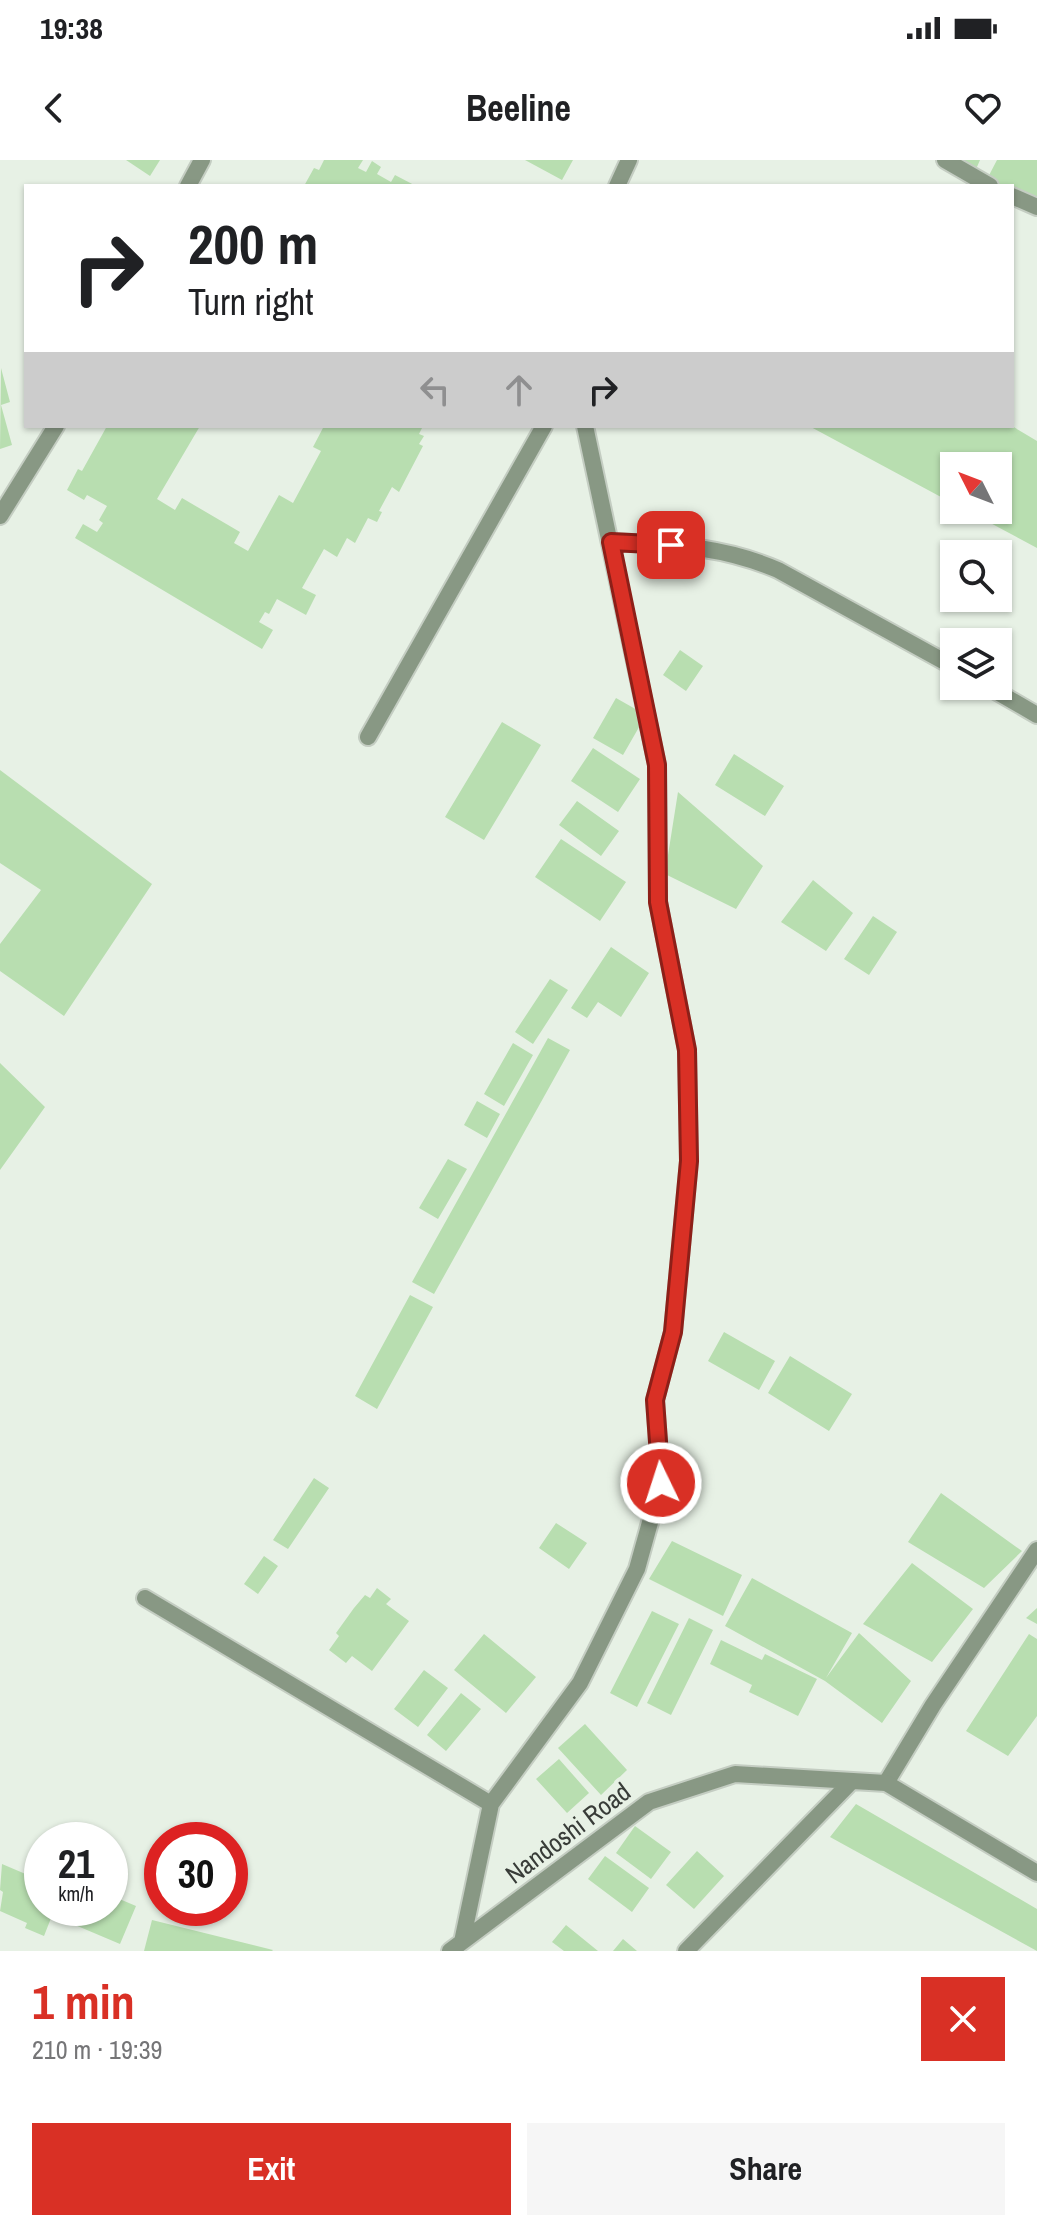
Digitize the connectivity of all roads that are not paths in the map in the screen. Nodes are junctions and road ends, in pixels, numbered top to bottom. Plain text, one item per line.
1 (202, 160) edge
2 (629, 160) edge
3 (945, 160) edge
4 (189, 184) edge
5 (618, 184) edge
6 (987, 184) edge
7 (1014, 197) edge
8 (1037, 207) edge
9 (55, 428) edge
10 (543, 428) edge
11 (585, 428) edge
12 (0, 516) edge
13 (611, 542) junction
14 (940, 659) edge
15 (1011, 700) edge
16 (1037, 715) edge
17 (368, 737) dead end
18 (1037, 1550) edge
19 (145, 1598) dead end
20 (852, 1781) junction
21 (886, 1783) junction
22 (491, 1804) junction
23 (1037, 1873) edge
24 (456, 1947) edge
25 (686, 1951) edge

1 - 4 street
2 - 5 street
3 - 6 street
7 - 8 street
9 - 12 street
10 - 17 street
11 - 13 street
13 - 14 street
13 - 22 street
15 - 16 street
18 - 21 street
19 - 22 street
20 - 21 street, Nandoshi Road
20 - 24 street, Nandoshi Road
20 - 25 street
21 - 23 street, Nandoshi Road
22 - 24 street

